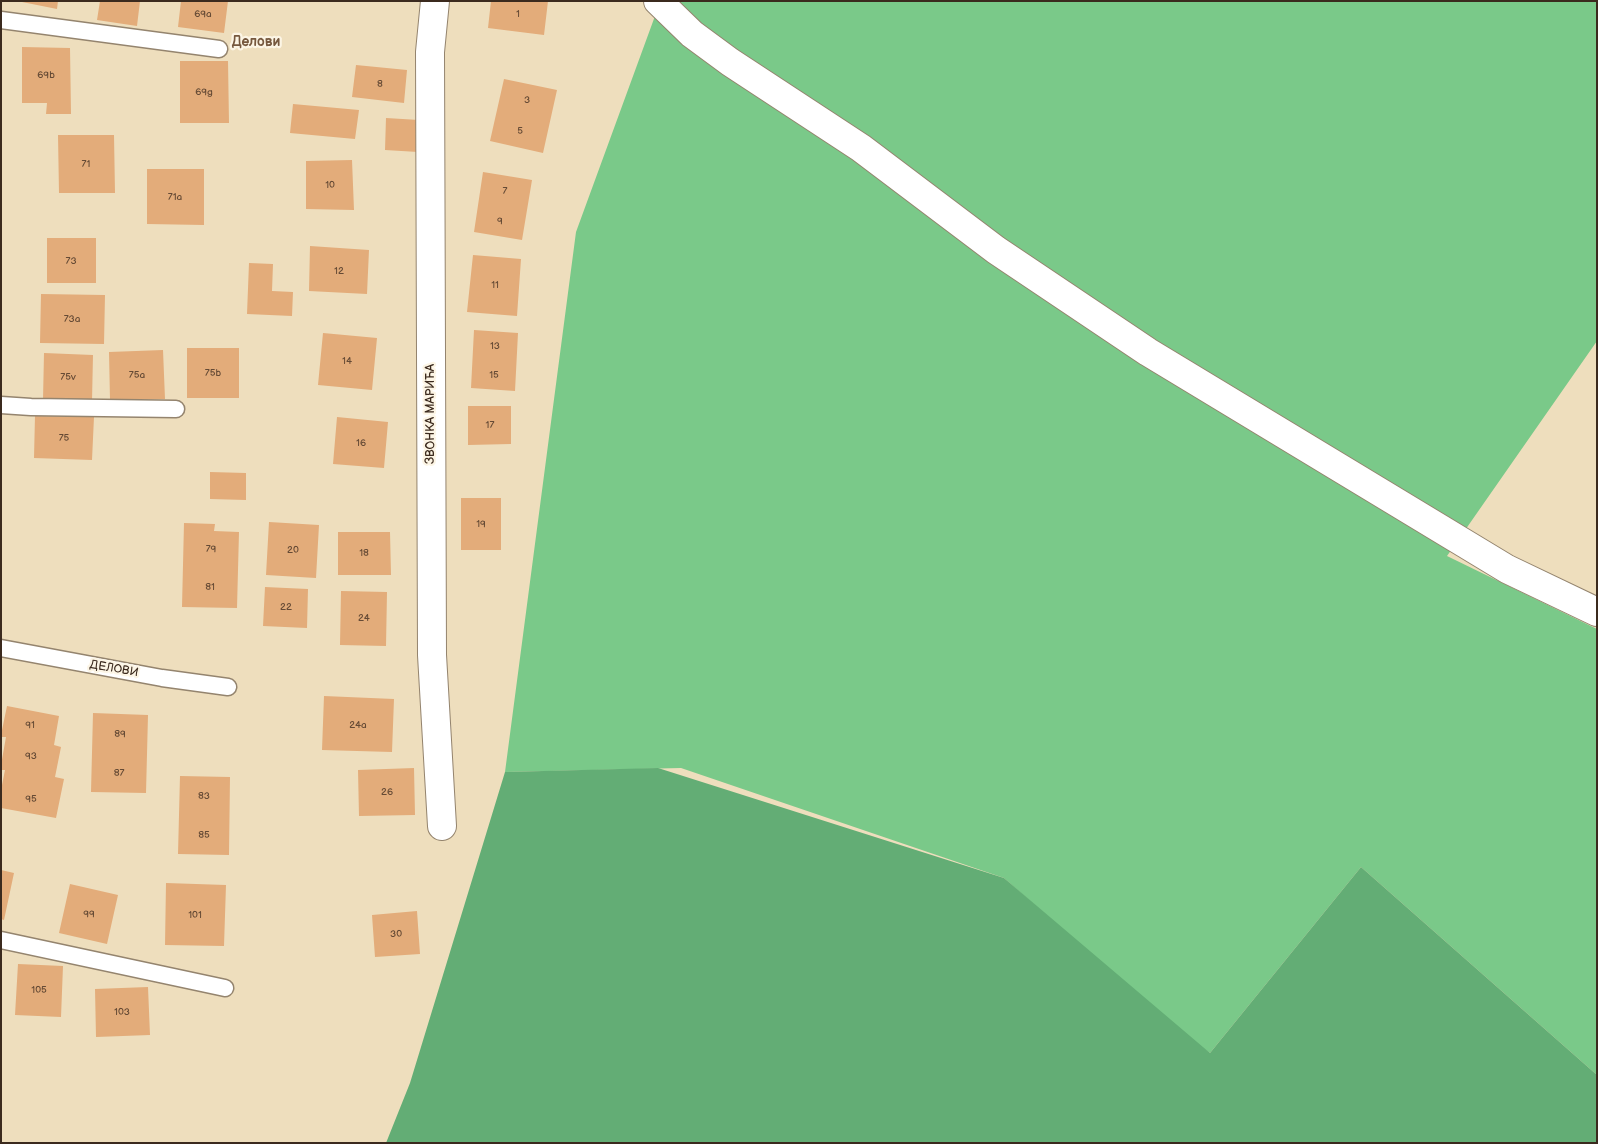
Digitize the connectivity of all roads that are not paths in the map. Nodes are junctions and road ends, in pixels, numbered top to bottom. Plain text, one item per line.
1 (436, 1) edge
2 (658, 1) edge
3 (1, 20) edge
4 (219, 49) dead end
5 (1, 405) edge
6 (176, 409) dead end
7 (1597, 612) edge
8 (1, 648) edge
9 (228, 687) dead end
10 (442, 826) dead end
11 (1, 940) edge
12 (225, 988) dead end

1 - 10 street, ЗВОНКА МАРИЋА
2 - 7 street
3 - 4 lane
5 - 6 lane
8 - 9 lane, ДЕЛОВИ
11 - 12 lane

